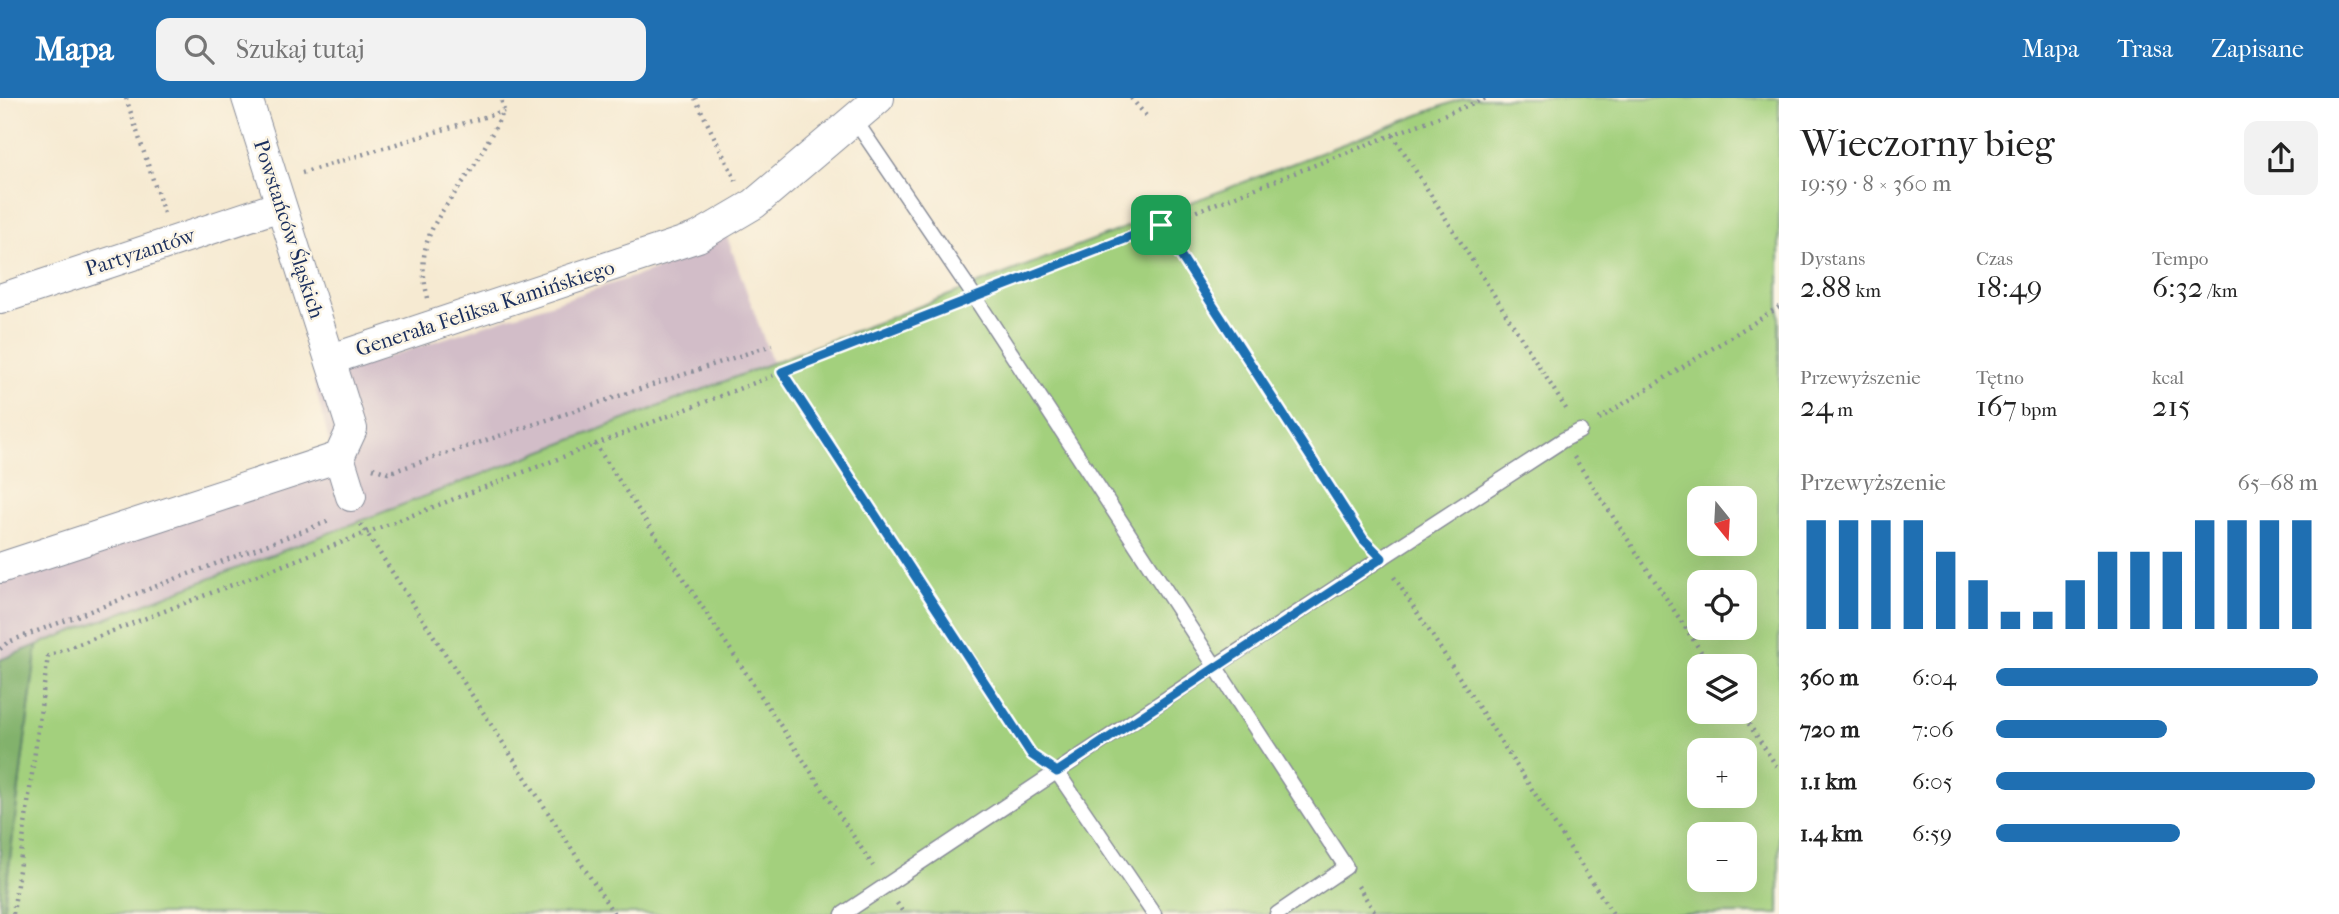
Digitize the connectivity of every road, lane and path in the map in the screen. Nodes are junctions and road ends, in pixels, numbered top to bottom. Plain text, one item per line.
1 (126, 98) edge
2 (247, 98) edge
3 (500, 98) edge
4 (695, 98) edge
5 (879, 98) edge
6 (1131, 98) edge
7 (1487, 98) edge
8 (503, 111) junction
9 (1148, 118) dead end
10 (854, 120) junction
11 (1393, 135) junction
12 (292, 177) dead end
13 (738, 185) dead end
14 (281, 206) junction
15 (172, 219) dead end
16 (1161, 225) junction
17 (975, 297) junction
18 (0, 299) edge
19 (1779, 307) edge
20 (431, 309) dead end
21 (772, 345) dead end
22 (332, 359) junction
23 (782, 372) junction
24 (1580, 431) junction
25 (1563, 440) junction
26 (595, 444) junction
27 (339, 457) junction
28 (347, 506) joint
29 (366, 533) junction
30 (1382, 558) junction
31 (0, 568) edge
32 (0, 649) edge
33 (1703, 654) edge
34 (1214, 667) junction
35 (1749, 724) edge
36 (1779, 770) edge
37 (1057, 772) junction
38 (1346, 867) junction
39 (886, 885) junction
40 (13, 914) edge
41 (614, 914) edge
42 (843, 914) edge
43 (1154, 914) edge
44 (1277, 914) edge
45 (1376, 914) edge
46 (1613, 914) edge

1 - 15 path
2 - 14 street, Powstańców Śląskich
3 - 8 path
4 - 13 path
5 - 10 street, Generała Feliksa Kamińskiego
6 - 9 path
7 - 11 path
8 - 12 path
8 - 20 path
10 - 17 lane
10 - 22 street, Generała Feliksa Kamińskiego
11 - 16 path
11 - 24 path
14 - 18 street, Partyzantów
14 - 22 street, Powstańców Śląskich
16 - 17 path
16 - 30 path
17 - 23 path
17 - 34 lane
19 - 24 path
21 - 27 path
22 - 27 street, Generała Feliksa Kamińskiego
23 - 26 path
23 - 37 path
24 - 25 lane
25 - 30 lane
25 - 33 path
26 - 29 path
26 - 39 path
27 - 28 street
27 - 31 street
28 - 32 path
29 - 40 path
29 - 41 path
30 - 34 lane
30 - 46 path
34 - 37 lane
34 - 38 lane
35 - 36 path
37 - 39 lane
37 - 43 lane
38 - 44 lane
38 - 45 path
39 - 42 lane

